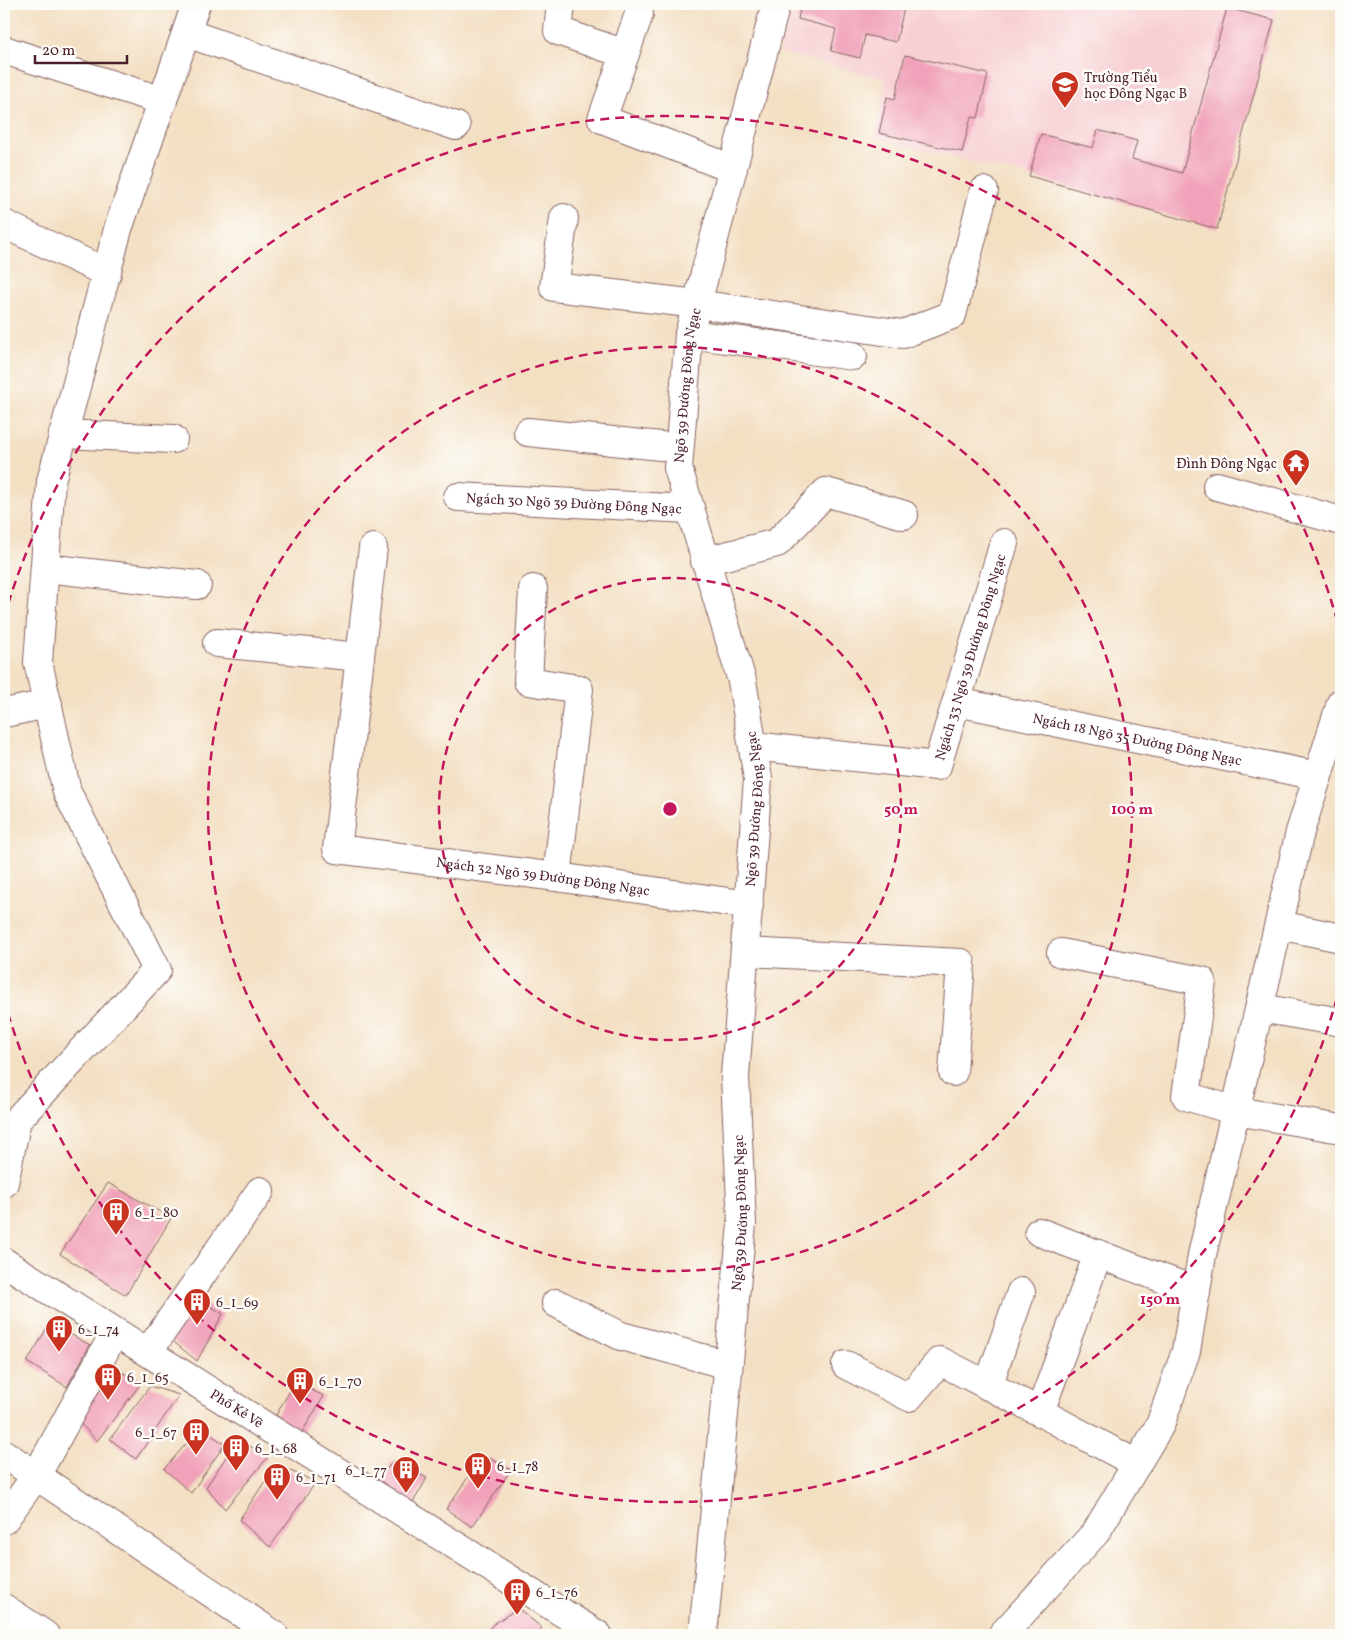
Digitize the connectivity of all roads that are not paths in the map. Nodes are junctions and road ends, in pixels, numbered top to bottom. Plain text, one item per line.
1 (196, 4) edge
2 (560, 4) edge
3 (776, 4) edge
4 (639, 14) dead end
5 (187, 33) junction
6 (4, 50) edge
7 (625, 54) junction
8 (163, 101) junction
9 (456, 126) dead end
10 (733, 169) junction
11 (984, 191) dead end
12 (564, 218) dead end
13 (4, 224) edge
14 (107, 273) junction
15 (697, 304) junction
16 (689, 334) junction
17 (853, 356) dead end
18 (528, 432) dead end
19 (63, 434) junction
20 (173, 439) dead end
21 (679, 448) junction
22 (1217, 486) dead end
23 (458, 497) dead end
24 (690, 508) junction
25 (904, 515) dead end
26 (1341, 521) edge
27 (1004, 543) dead end
28 (373, 548) dead end
29 (705, 561) junction
30 (45, 568) junction
31 (197, 585) dead end
32 (533, 589) dead end
33 (217, 643) dead end
34 (360, 657) junction
35 (957, 702) junction
36 (1341, 703) edge
37 (48, 704) junction
38 (4, 713) edge
39 (1336, 734) edge
40 (753, 746) junction
41 (1318, 776) junction
42 (557, 877) junction
43 (749, 904) junction
44 (1279, 925) junction
45 (1341, 938) edge
46 (745, 952) junction
47 (1061, 953) dead end
48 (1260, 1008) junction
49 (1341, 1022) edge
50 (953, 1072) dead end
51 (1236, 1111) junction
52 (1341, 1129) edge
53 (4, 1183) edge
54 (260, 1191) dead end
55 (1039, 1232) dead end
56 (1098, 1254) junction
57 (4, 1262) edge
58 (1196, 1291) junction
59 (1021, 1292) dead end
60 (556, 1303) dead end
61 (115, 1332) junction
62 (148, 1352) junction
63 (728, 1365) junction
64 (846, 1365) dead end
65 (988, 1386) junction
66 (1040, 1412) junction
67 (4, 1454) edge
68 (1137, 1464) junction
69 (36, 1476) junction
70 (4, 1520) edge
71 (4, 1608) edge
72 (45, 1635) edge
73 (274, 1635) edge
74 (598, 1635) edge
75 (703, 1635) edge
76 (1002, 1635) edge

1 - 5 street
2 - 7 street
3 - 10 street, Ngõ 39 Đường Đông Ngạc
4 - 7 street
5 - 8 street
5 - 9 street
6 - 8 street
7 - 10 street
8 - 14 street
10 - 15 street, Ngõ 39 Đường Đông Ngạc
11 - 15 street
12 - 15 street
13 - 14 street
14 - 19 street
15 - 16 street, Ngõ 39 Đường Đông Ngạc
16 - 17 street
16 - 21 street, Ngõ 39 Đường Đông Ngạc
18 - 21 street
19 - 20 street
19 - 30 street
21 - 24 street, Ngõ 39 Đường Đông Ngạc
22 - 26 street
23 - 24 street, Ngách 30 Ngõ 39 Đường Đông Ngạc
24 - 29 street, Ngõ 39 Đường Đông Ngạc
25 - 29 street
27 - 35 street, Ngách 33 Ngõ 39 Đường Đông Ngạc
28 - 34 street
29 - 40 street, Ngõ 39 Đường Đông Ngạc
30 - 31 street
30 - 37 street
32 - 42 street
33 - 34 street
34 - 42 street, Ngách 32 Ngõ 39 Đường Đông Ngạc
35 - 40 street, Ngách 33 Ngõ 39 Đường Đông Ngạc
35 - 41 street, Ngách 18 Ngõ 35 Đường Đông Ngạc
36 - 39 street
37 - 38 street
37 - 53 street
39 - 41 street
40 - 43 street, Ngõ 39 Đường Đông Ngạc
41 - 44 street
42 - 43 street, Ngách 32 Ngõ 39 Đường Đông Ngạc
43 - 46 street, Ngõ 39 Đường Đông Ngạc
44 - 45 street
44 - 48 street
46 - 50 street
46 - 63 street, Ngõ 39 Đường Đông Ngạc
47 - 51 street
48 - 49 street
48 - 51 street
51 - 52 street
51 - 58 street
54 - 62 street
55 - 56 street
56 - 58 street
56 - 66 street
57 - 61 street, Phố Kẻ Vẽ
58 - 68 street
59 - 65 street
60 - 63 street
61 - 62 street, Phố Kẻ Vẽ
61 - 69 street
62 - 74 street, Phố Kẻ Vẽ
63 - 75 street, Ngõ 39 Đường Đông Ngạc
64 - 65 street
65 - 66 street
66 - 68 street
67 - 69 street
68 - 76 street
69 - 70 street
69 - 73 street
71 - 72 street

